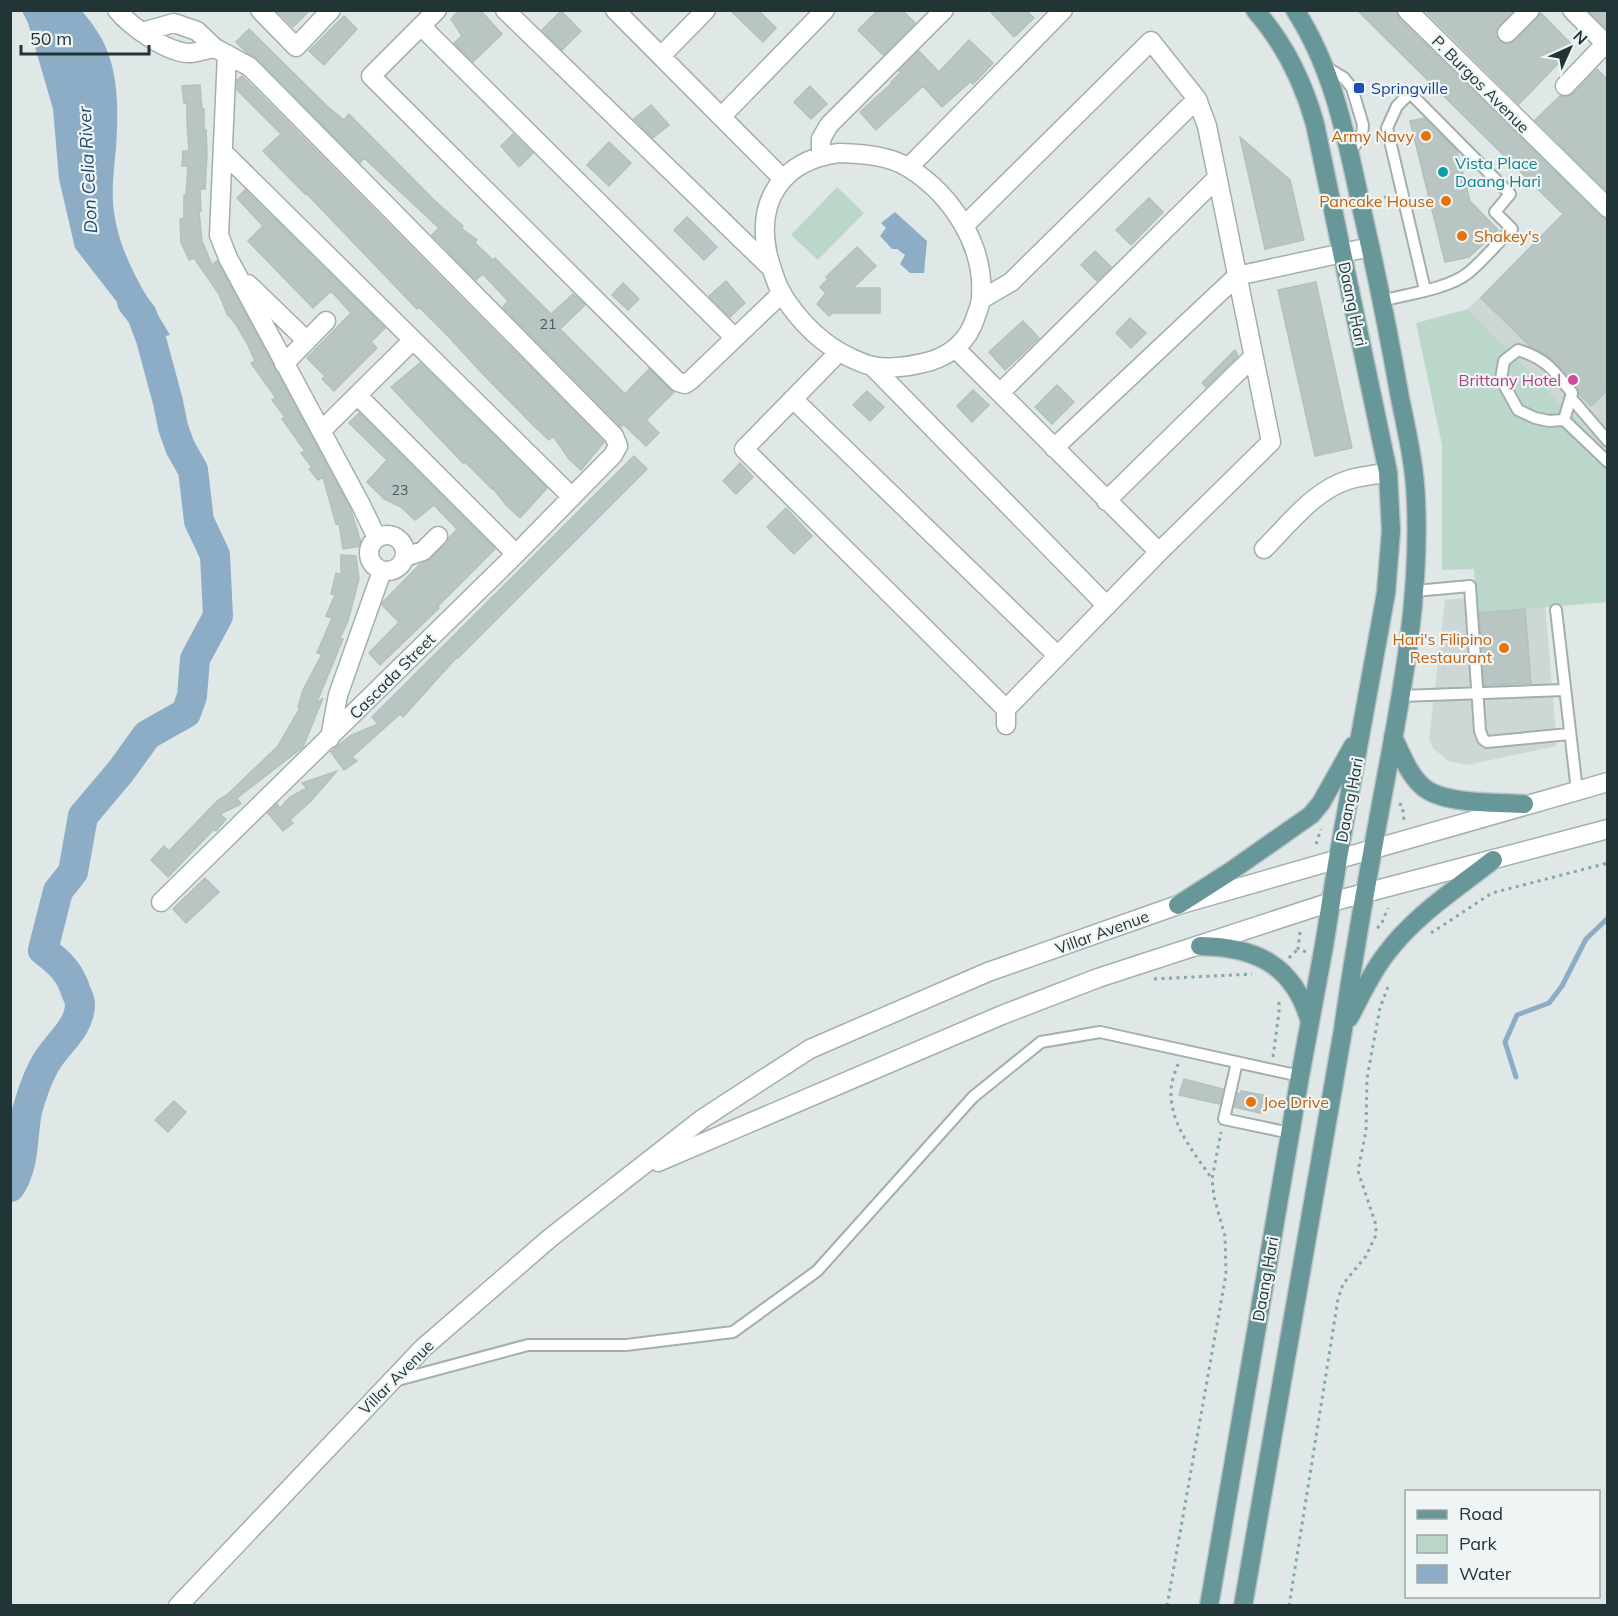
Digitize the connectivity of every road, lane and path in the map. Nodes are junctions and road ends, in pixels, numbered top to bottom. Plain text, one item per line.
1 (117, 10) edge
2 (260, 10) edge
3 (331, 10) edge
4 (437, 10) edge
5 (505, 10) edge
6 (615, 10) edge
7 (706, 10) edge
8 (825, 10) edge
9 (944, 10) edge
10 (1063, 10) edge
11 (1295, 10) edge
12 (1530, 10) edge
13 (1572, 10) edge
14 (1258, 11) edge
15 (1410, 12) edge
16 (421, 26) junction
17 (142, 32) junction
18 (1507, 33) dead end
19 (1606, 45) edge
20 (221, 51) junction
21 (661, 56) junction
22 (1564, 86) dead end
23 (1197, 99) junction
24 (721, 117) junction
25 (223, 152) junction
26 (821, 156) junction
27 (909, 168) junction
28 (782, 178) junction
29 (1216, 179) junction
30 (1402, 194) junction
31 (1360, 203) junction
32 (1608, 208) edge
33 (964, 226) junction
34 (1370, 247) junction
35 (1343, 254) junction
36 (771, 268) junction
37 (235, 270) junction
38 (1237, 276) junction
39 (1425, 290) junction
40 (782, 293) junction
41 (981, 299) junction
42 (1382, 301) junction
43 (326, 321) dead end
44 (735, 338) junction
45 (413, 340) junction
46 (307, 341) junction
47 (956, 349) junction
48 (839, 352) junction
49 (1253, 357) junction
50 (284, 364) junction
51 (872, 366) junction
52 (1000, 393) junction
53 (357, 395) junction
54 (1571, 398) junction
55 (793, 399) junction
56 (1564, 420) junction
57 (321, 431) junction
58 (1608, 441) edge
59 (1054, 448) junction
60 (1608, 462) edge
61 (1388, 472) junction
62 (572, 497) junction
63 (1106, 501) junction
64 (438, 536) dead end
65 (377, 538) junction
66 (1264, 549) dead end
67 (1159, 552) junction
68 (516, 554) junction
69 (405, 557) junction
70 (382, 571) junction
71 (1415, 591) junction
72 (1107, 606) junction
73 (1556, 610) dead end
74 (1058, 656) junction
75 (1564, 690) junction
76 (1478, 693) junction
77 (1401, 696) junction
78 (1361, 731) junction
79 (1569, 734) junction
80 (1394, 737) junction
81 (330, 738) junction
82 (1608, 782) edge
83 (1577, 791) junction
84 (1397, 803) dead end
85 (1524, 804) junction
86 (1404, 820) dead end
87 (1322, 825) dead end
88 (1608, 829) edge
89 (1316, 844) dead end
90 (1372, 849) junction
91 (1338, 858) junction
92 (1493, 860) junction
93 (1608, 863) edge
94 (1364, 894) junction
95 (161, 902) dead end
96 (1331, 902) junction
97 (1178, 905) junction
98 (1388, 908) dead end
99 (1374, 931) dead end
100 (1300, 932) dead end
101 (1425, 937) dead end
102 (1200, 946) junction
103 (1298, 948) junction
104 (1306, 952) dead end
105 (1288, 960) dead end
106 (1252, 974) dead end
107 (1148, 979) dead end
108 (1389, 982) dead end
109 (1276, 988) dead end
110 (1311, 1024) junction
111 (1343, 1030) junction
112 (1181, 1050) junction
113 (1237, 1062) junction
114 (1270, 1069) junction
115 (1300, 1076) junction
116 (1224, 1119) junction
117 (1290, 1133) junction
118 (637, 1172) junction
119 (1212, 1179) junction
120 (389, 1383) junction
121 (177, 1605) edge
122 (1167, 1605) edge
123 (1209, 1605) edge
124 (1243, 1605) edge
125 (1289, 1605) edge

1 - 17 street
2 - 3 street
4 - 16 street
5 - 36 street
6 - 21 street
7 - 21 street
8 - 24 street
9 - 26 street
10 - 27 street
11 - 31 main road, Daang Hari
12 - 18 street
13 - 19 street
14 - 35 main road, Daang Hari
15 - 32 street, P. Burgos Avenue
16 - 44 street
16 - 44 street
17 - 20 street
17 - 20 street
19 - 22 street
20 - 25 street
20 - 62 street, Cascada Street
21 - 24 street
23 - 29 street
23 - 33 street
23 - 41 street
24 - 28 street
25 - 37 street
25 - 45 street
26 - 27 street
26 - 28 street
27 - 33 street
28 - 36 street
29 - 38 street
29 - 52 street
30 - 31 path
30 - 39 lane
30 - 39 lane
31 - 34 main road, Daang Hari
33 - 41 street
34 - 35 street
34 - 42 main road, Daang Hari
35 - 38 street
35 - 61 main road, Daang Hari
36 - 40 street
37 - 46 street
37 - 50 street
38 - 49 street
38 - 59 street
39 - 42 lane
40 - 44 street
40 - 48 street
41 - 47 street
42 - 71 main road, Daang Hari
43 - 46 street
45 - 53 street
45 - 62 street
46 - 50 street
47 - 51 street
47 - 52 street
48 - 51 street
48 - 55 street
49 - 63 street
49 - 67 street
50 - 57 street
51 - 72 street
52 - 59 street
53 - 57 street
53 - 68 street
54 - 56 lane
54 - 56 lane
54 - 58 lane
55 - 74 street
55 - 74 street
56 - 60 lane
57 - 65 street
59 - 63 street
61 - 66 street
61 - 78 main road, Daang Hari
62 - 68 street, Cascada Street
63 - 67 street
64 - 69 street
65 - 69 street
65 - 70 street
67 - 72 street
68 - 81 street, Cascada Street
69 - 70 street
70 - 81 street
71 - 76 lane
71 - 77 main road, Daang Hari
72 - 74 street
73 - 75 lane
75 - 76 lane
75 - 79 lane
76 - 77 lane
76 - 79 lane
77 - 80 main road, Daang Hari
78 - 91 main road, Daang Hari
78 - 97 main road
79 - 83 lane
80 - 85 main road
80 - 90 main road, Daang Hari
81 - 95 street, Cascada Street
82 - 83 street, Villar Avenue
83 - 85 street, Villar Avenue
84 - 86 path
85 - 90 street, Villar Avenue
87 - 89 path
88 - 92 street, Villar Avenue
90 - 91 street, Villar Avenue
90 - 94 main road, Daang Hari
91 - 96 main road, Daang Hari
91 - 97 street, Villar Avenue
92 - 94 street, Villar Avenue
92 - 111 main road
93 - 101 path
94 - 96 street, Villar Avenue
94 - 111 main road, Daang Hari
96 - 102 street, Villar Avenue
96 - 110 main road, Daang Hari
97 - 118 street, Villar Avenue
98 - 99 path
100 - 103 path
102 - 110 main road
102 - 118 street, Villar Avenue
103 - 104 path
103 - 105 path
106 - 107 path
108 - 125 path
109 - 114 path
110 - 115 main road, Daang Hari
111 - 124 main road, Daang Hari
112 - 113 lane
112 - 119 path
112 - 120 lane
113 - 114 lane
113 - 116 lane
114 - 115 lane
115 - 117 main road, Daang Hari
116 - 117 lane
116 - 119 path
117 - 123 main road, Daang Hari
118 - 120 street, Villar Avenue
119 - 122 path
120 - 121 street, Villar Avenue

